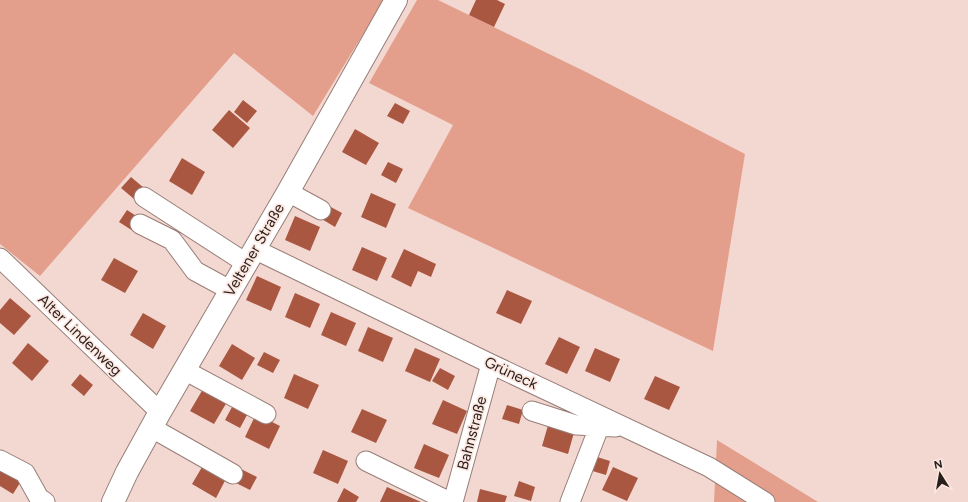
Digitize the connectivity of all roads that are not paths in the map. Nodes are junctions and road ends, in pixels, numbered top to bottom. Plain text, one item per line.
1 (396, 0) edge
2 (288, 192) junction
3 (144, 197) dead end
4 (321, 210) dead end
5 (140, 224) dead end
6 (250, 256) junction
7 (0, 258) edge
8 (230, 290) junction
9 (491, 364) junction
10 (184, 370) junction
11 (532, 411) dead end
12 (266, 414) dead end
13 (156, 420) junction
14 (599, 421) junction
15 (0, 460) edge
16 (366, 461) dead end
17 (233, 474) dead end
18 (45, 502) edge
19 (113, 502) edge
20 (450, 502) edge
21 (454, 502) edge
22 (570, 502) edge
23 (765, 502) edge

1 - 2 main road, Veltener Straße
2 - 4 street
2 - 6 main road, Veltener Straße
3 - 6 street, Grüneck
5 - 8 street
6 - 8 main road, Veltener Straße
6 - 9 street, Grüneck
7 - 13 street, Alter Lindenweg
8 - 10 main road, Veltener Straße
9 - 14 street, Grüneck
9 - 21 street, Bahnstraße
10 - 12 street
10 - 13 main road, Veltener Straße
11 - 14 street
13 - 17 street, Alter Lindenweg
13 - 19 main road, Veltener Straße
14 - 22 street
14 - 23 street, Grüneck
15 - 18 street
16 - 20 street

